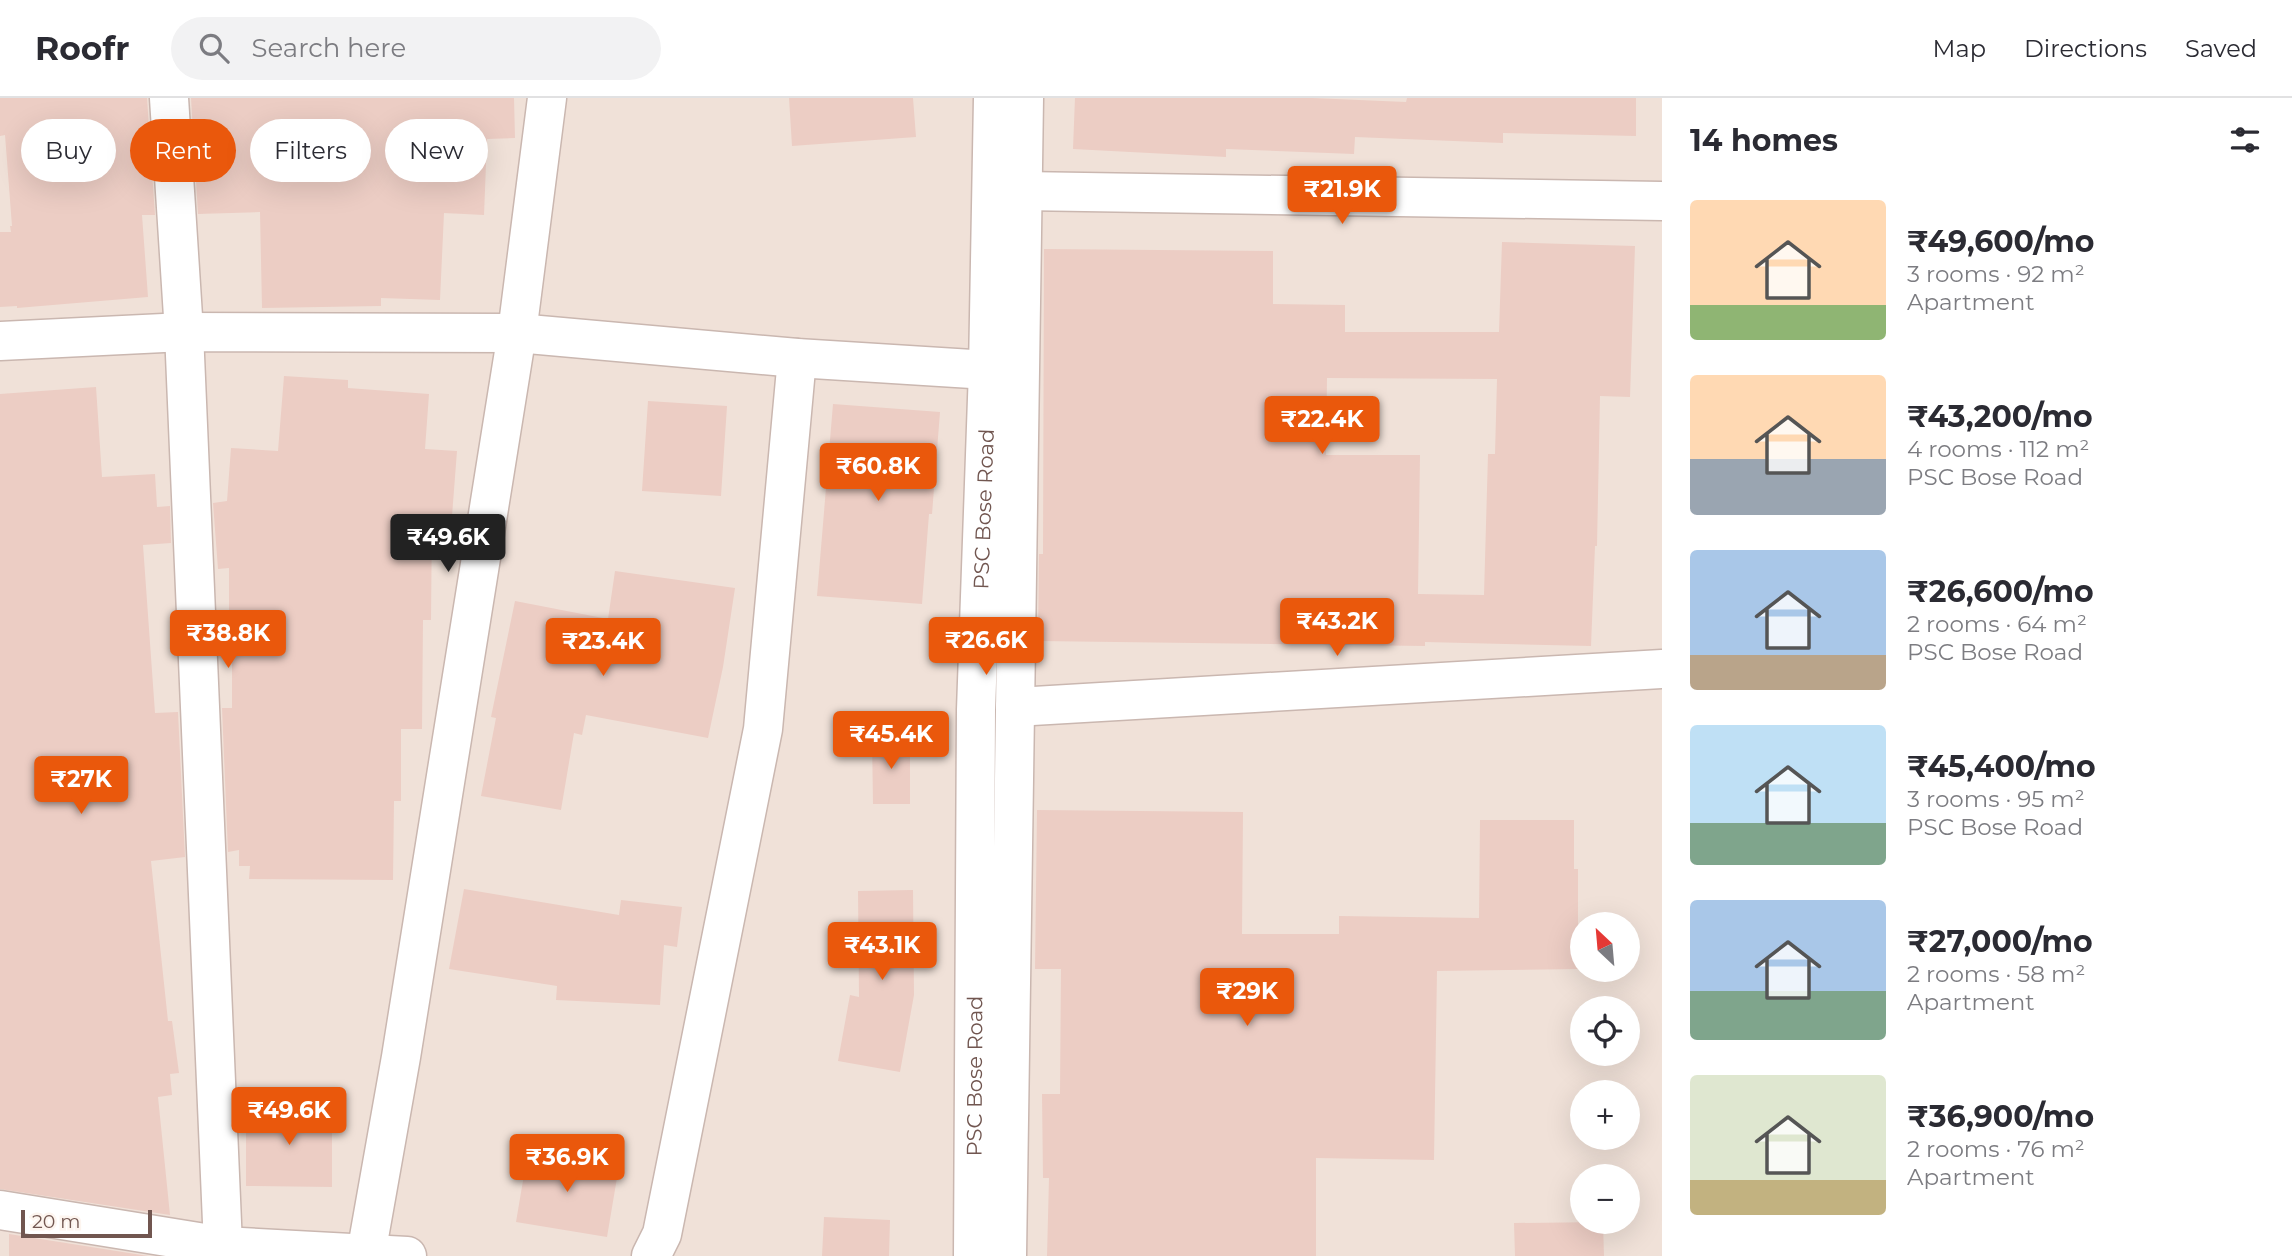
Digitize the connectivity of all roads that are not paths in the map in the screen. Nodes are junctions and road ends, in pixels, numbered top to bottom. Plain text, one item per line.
1 (169, 98) edge
2 (547, 98) edge
3 (993, 98) edge
4 (1024, 98) edge
5 (1022, 191) junction
6 (1662, 201) edge
7 (184, 332) junction
8 (517, 333) junction
9 (0, 341) edge
10 (797, 358) junction
11 (988, 370) junction
12 (1662, 669) edge
13 (1015, 707) junction
14 (0, 1210) edge
15 (222, 1251) edge
16 (366, 1254) junction
17 (407, 1256) edge
18 (651, 1256) edge
19 (973, 1256) edge
20 (1007, 1256) edge

1 - 7 street
2 - 8 street
3 - 11 street, PSC Bose Road
4 - 5 street, PSC Bose Road
5 - 6 street
5 - 13 street, PSC Bose Road
7 - 8 street
7 - 9 street
7 - 15 street
8 - 10 street
8 - 16 street
10 - 11 street
10 - 18 street
11 - 19 street, PSC Bose Road
12 - 13 street
13 - 20 street, PSC Bose Road
14 - 15 street
15 - 16 street
16 - 17 street

